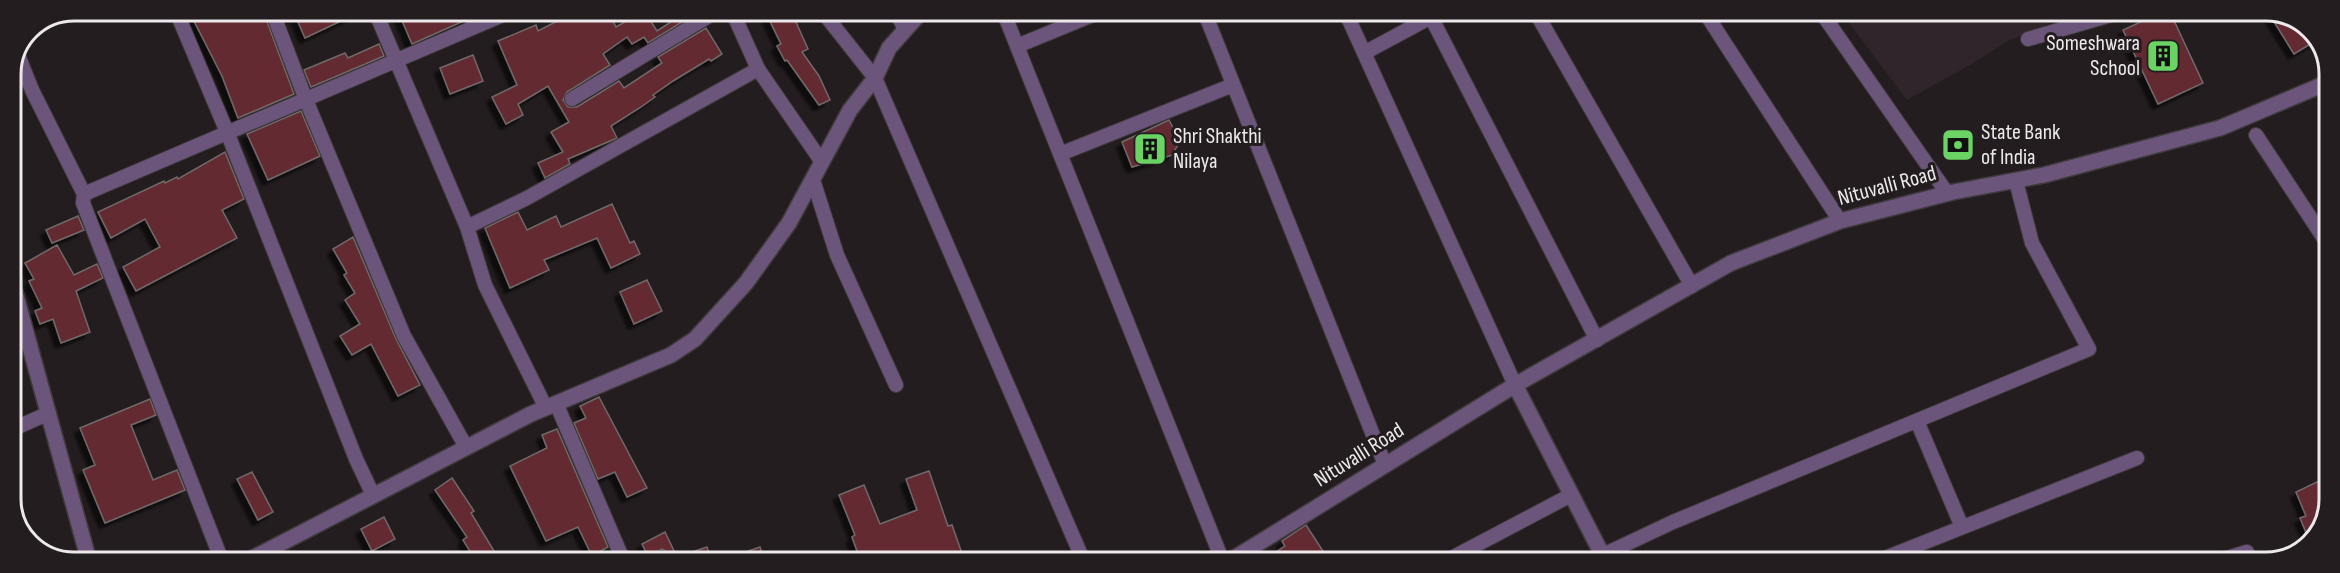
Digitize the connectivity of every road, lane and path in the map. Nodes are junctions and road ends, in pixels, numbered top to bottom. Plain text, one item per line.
1 (181, 21) edge
2 (276, 21) edge
3 (379, 21) edge
4 (473, 21) edge
5 (701, 21) edge
6 (736, 21) edge
7 (830, 21) edge
8 (901, 21) edge
9 (913, 21) edge
10 (1007, 21) edge
11 (1078, 21) edge
12 (1208, 21) edge
13 (1350, 21) edge
14 (1425, 21) edge
15 (1433, 21) edge
16 (1541, 21) edge
17 (1710, 21) edge
18 (1827, 21) edge
19 (2090, 21) edge
20 (905, 30) junction
21 (2028, 39) dead end
22 (1017, 46) junction
23 (1364, 53) junction
24 (395, 61) junction
25 (22, 65) edge
26 (758, 69) junction
27 (875, 78) junction
28 (1233, 85) junction
29 (2319, 86) edge
30 (572, 99) dead end
31 (306, 100) junction
32 (227, 132) junction
33 (2256, 135) dead end
34 (1060, 154) junction
35 (822, 162) junction
36 (813, 180) junction
37 (2016, 181) junction
38 (84, 194) junction
39 (1947, 194) junction
40 (1840, 221) junction
41 (466, 227) junction
42 (2319, 231) edge
43 (1692, 286) junction
44 (21, 322) edge
45 (1598, 340) junction
46 (896, 385) dead end
47 (1515, 385) junction
48 (551, 405) junction
49 (49, 413) junction
50 (1917, 421) junction
51 (21, 426) edge
52 (466, 447) junction
53 (2137, 458) dead end
54 (1385, 465) junction
55 (373, 495) junction
56 (1571, 495) junction
57 (1962, 527) junction
58 (87, 552) edge
59 (219, 552) edge
60 (264, 552) edge
61 (619, 552) edge
62 (1080, 552) edge
63 (1221, 552) edge
64 (1241, 552) edge
65 (1463, 552) edge
66 (1602, 552) edge
67 (1616, 552) edge
68 (1900, 552) edge

1 - 32 street
2 - 31 street
3 - 24 street
4 - 24 street
5 - 30 street
6 - 26 street
7 - 27 street
8 - 20 street
9 - 20 street
10 - 22 street
11 - 22 street
12 - 28 street
13 - 23 street
14 - 23 street
15 - 45 street
16 - 43 street
17 - 40 street
18 - 39 street
19 - 21 street
20 - 27 street
22 - 34 street
23 - 47 street
24 - 31 street
24 - 41 street
25 - 38 street
26 - 35 street
26 - 41 street
27 - 35 street
27 - 62 street
28 - 34 street
28 - 54 street
29 - 37 street, Nituvalli Road
31 - 32 street
31 - 52 street
32 - 38 street
32 - 55 street
33 - 42 street
34 - 63 street
35 - 36 street
36 - 46 street
36 - 48 street
37 - 39 street, Nituvalli Road
37 - 50 street
38 - 59 street
39 - 40 street, Nituvalli Road
40 - 43 street, Nituvalli Road
41 - 48 street
43 - 45 street, Nituvalli Road
44 - 49 street
45 - 47 street, Nituvalli Road
47 - 54 street, Nituvalli Road
47 - 56 street
48 - 52 street
48 - 61 street
49 - 51 street
49 - 58 street
50 - 57 street
50 - 67 street
52 - 55 street
53 - 57 street
54 - 64 street, Nituvalli Road
55 - 60 street
56 - 65 street
56 - 66 street
57 - 68 street

